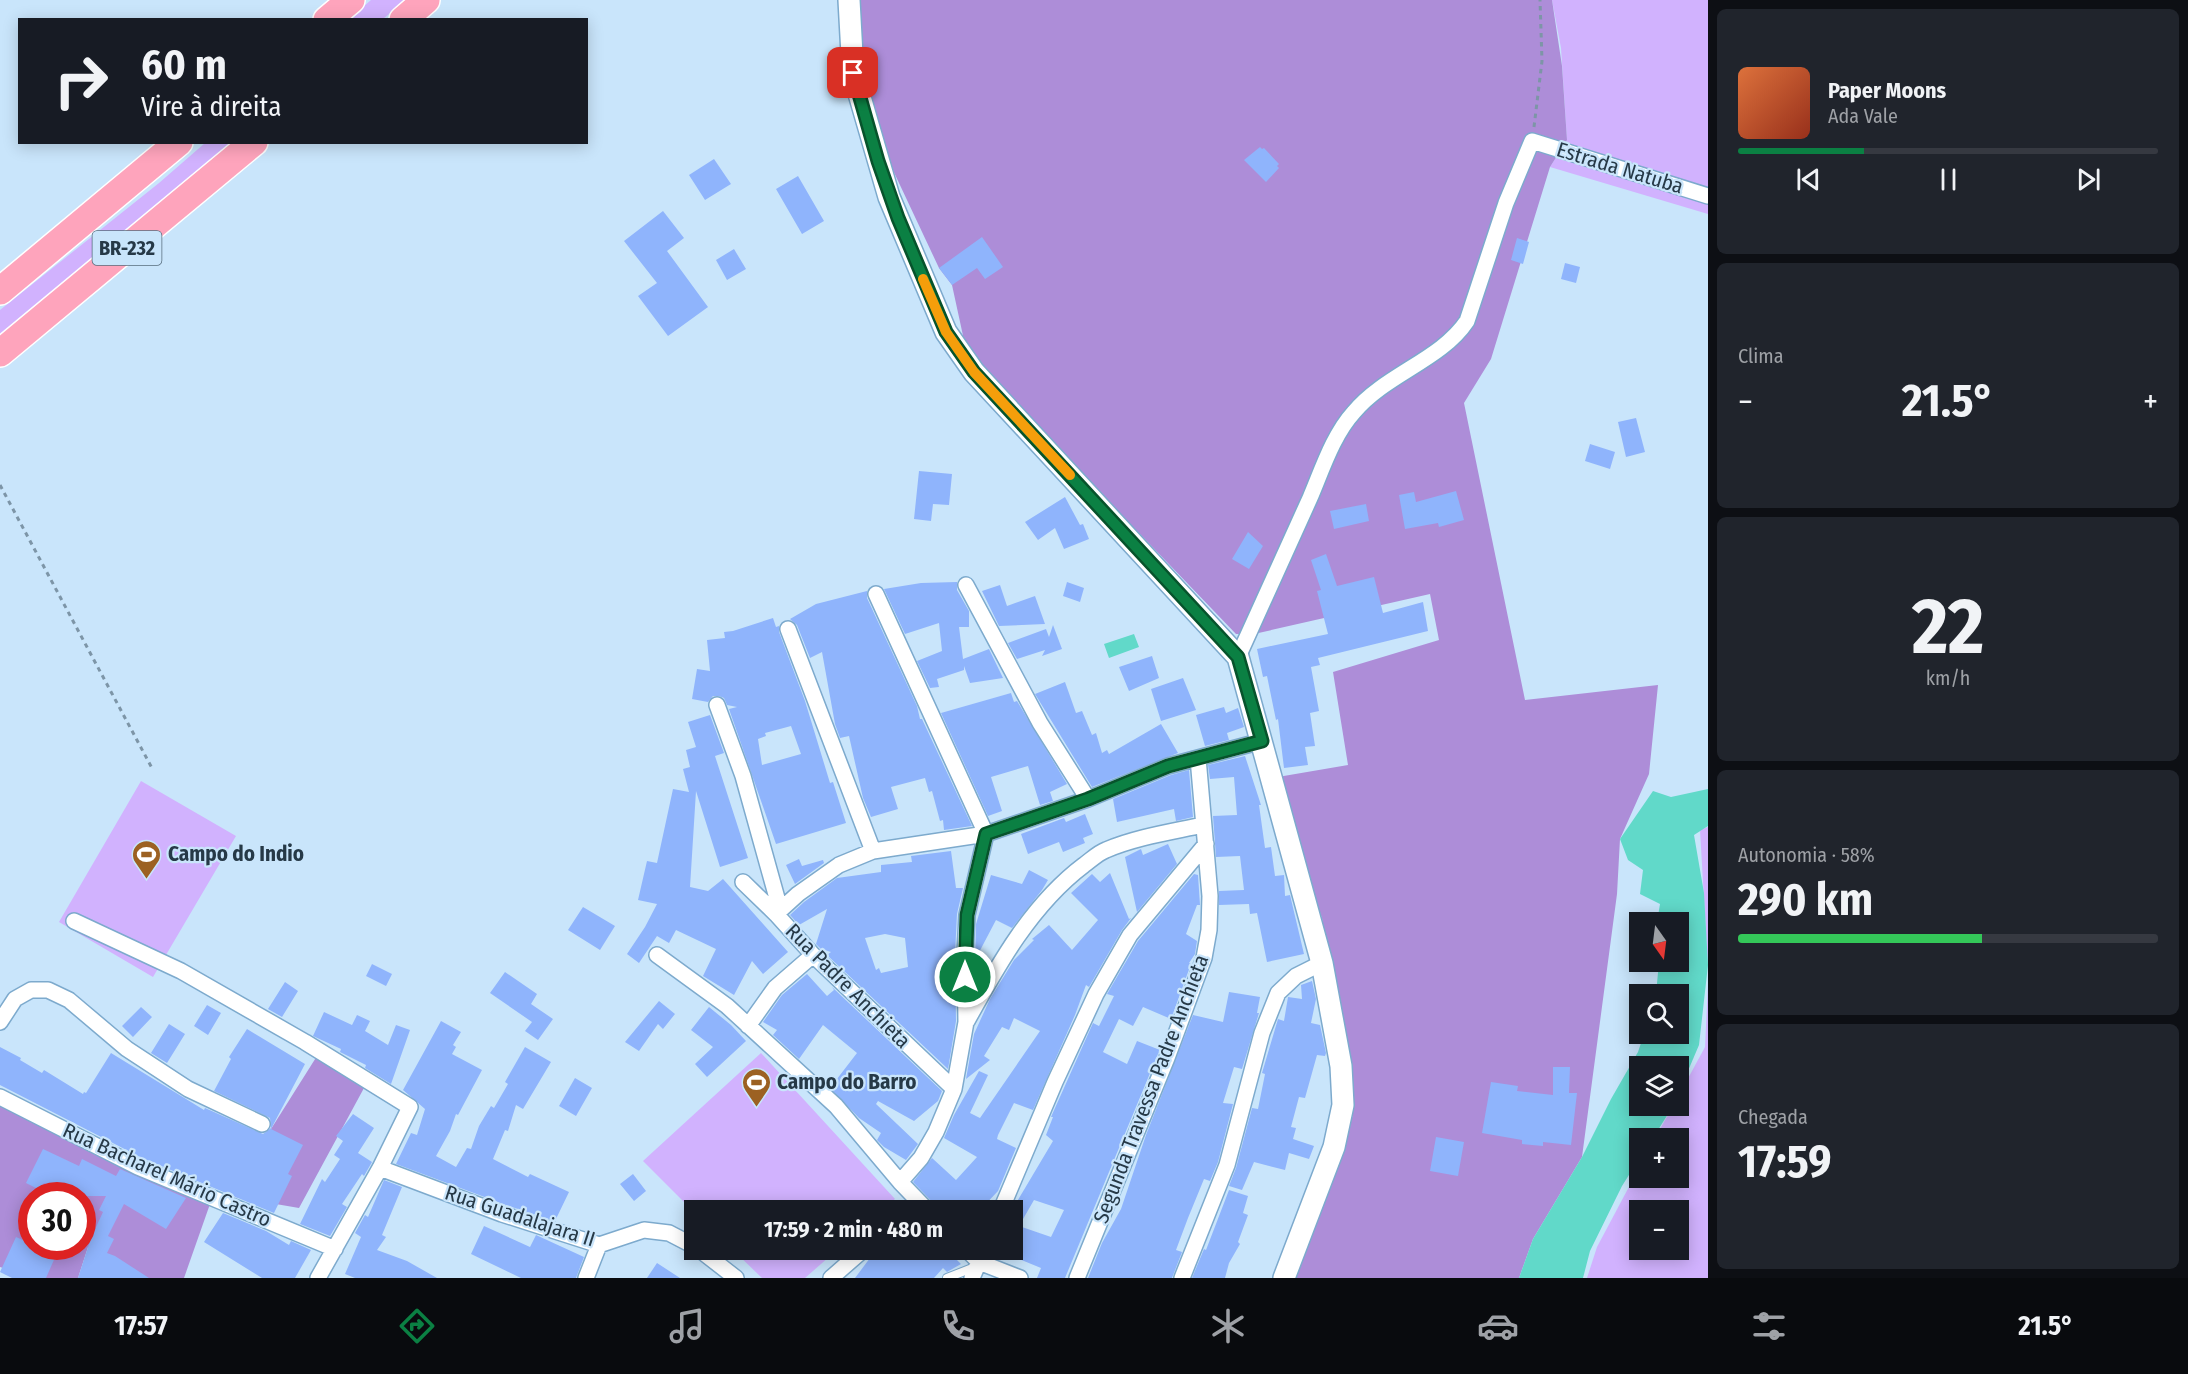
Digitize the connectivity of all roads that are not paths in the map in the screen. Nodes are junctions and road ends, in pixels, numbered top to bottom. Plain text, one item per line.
1 (351, 0) edge
2 (426, 0) edge
3 (849, 0) edge
4 (329, 18) edge
5 (405, 18) edge
6 (177, 144) edge
7 (252, 144) edge
8 (1708, 196) edge
9 (0, 291) edge
10 (0, 353) edge
11 (966, 585) dead end
12 (876, 594) dead end
13 (788, 629) dead end
14 (1238, 657) junction
15 (717, 705) dead end
16 (1262, 741) junction
17 (1198, 758) junction
18 (1088, 799) junction
19 (1203, 825) junction
20 (986, 834) junction
21 (1206, 844) junction
22 (873, 851) junction
23 (743, 882) dead end
24 (778, 911) junction
25 (74, 921) dead end
26 (813, 955) junction
27 (657, 956) dead end
28 (1322, 963) junction
29 (0, 1022) edge
30 (966, 1022) junction
31 (748, 1026) junction
32 (954, 1089) junction
33 (0, 1097) edge
34 (262, 1124) dead end
35 (380, 1168) junction
36 (900, 1182) junction
37 (915, 1200) edge
38 (1005, 1200) edge
39 (684, 1241) edge
40 (599, 1245) junction
41 (335, 1249) junction
42 (713, 1260) edge
43 (852, 1260) edge
44 (978, 1264) edge
45 (322, 1277) edge
46 (586, 1278) edge
47 (736, 1278) edge
48 (831, 1278) edge
49 (947, 1278) edge
50 (1020, 1278) edge
51 (1077, 1278) edge
52 (1182, 1278) edge
53 (1284, 1278) edge

1 - 4 highway
2 - 5 highway
3 - 14 street
6 - 9 highway, BR-232
7 - 10 highway, BR-232
8 - 14 street, Estrada Natuba
11 - 18 street
12 - 20 street
13 - 22 street
14 - 16 street
15 - 24 street
16 - 17 street
16 - 28 street
17 - 18 street
17 - 19 street, Segunda Travessa Padre Anchieta
18 - 20 street
19 - 21 street, Segunda Travessa Padre Anchieta
19 - 30 street
20 - 22 street
20 - 30 street
21 - 38 street
21 - 51 street, Segunda Travessa Padre Anchieta
22 - 24 street
23 - 24 street, Rua Padre Anchieta
24 - 26 street, Rua Padre Anchieta
25 - 35 street
26 - 31 street
26 - 32 street, Rua Padre Anchieta
27 - 31 street
28 - 52 street
28 - 53 street
29 - 34 street
30 - 32 street
31 - 36 street
32 - 36 street
33 - 41 street, Rua Bacharel Mário Castro
35 - 40 street, Rua Guadalajara II
35 - 41 street
36 - 37 street
39 - 40 street, Rua Guadalajara II
40 - 46 street
41 - 45 street
42 - 47 street
43 - 48 street
44 - 49 lane
44 - 50 street

